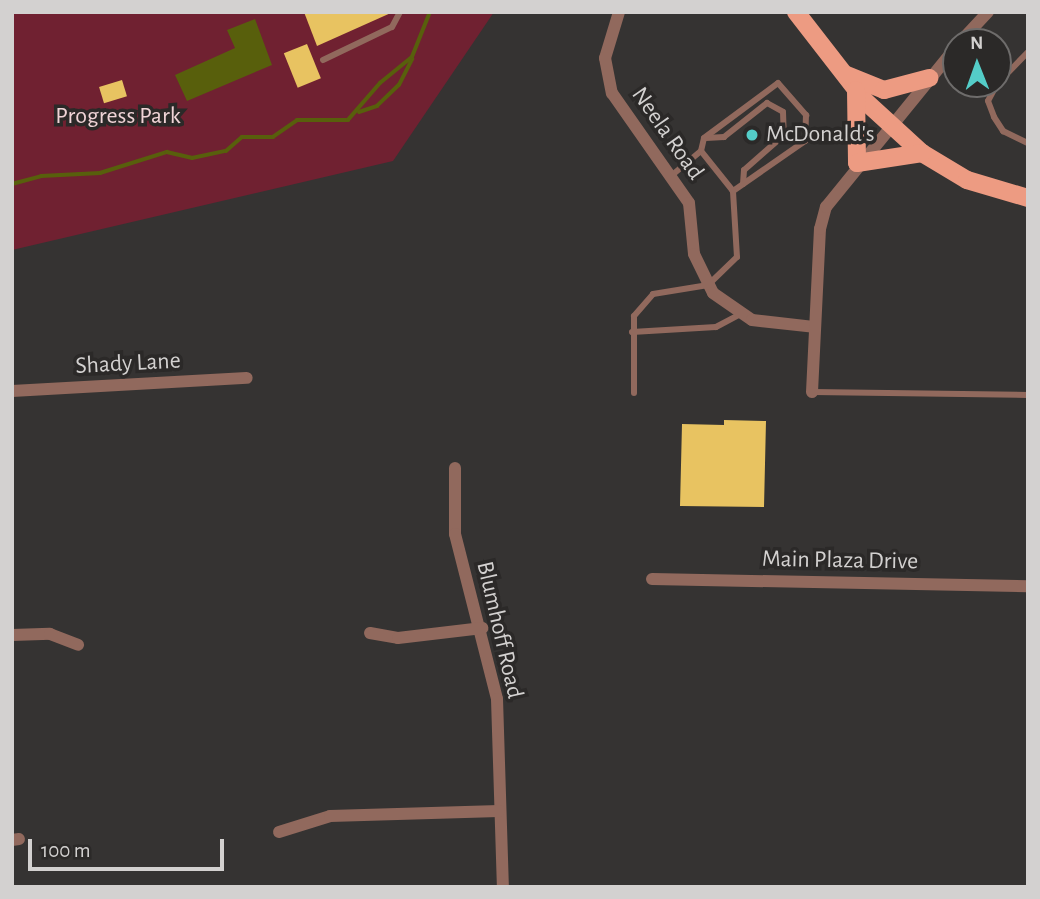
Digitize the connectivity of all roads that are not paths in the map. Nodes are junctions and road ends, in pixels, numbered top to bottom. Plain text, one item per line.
1 (400, 12) edge
2 (619, 12) edge
3 (988, 12) edge
4 (799, 15) edge
5 (973, 28) edge
6 (1028, 52) edge
7 (323, 60) dead end
8 (942, 63) edge
9 (1012, 68) edge
10 (844, 74) junction
11 (929, 78) junction
12 (856, 89) junction
13 (990, 98) edge
14 (890, 124) junction
15 (704, 138) junction
16 (1028, 144) edge
17 (701, 151) junction
18 (922, 153) junction
19 (857, 163) junction
20 (671, 176) junction
21 (743, 184) junction
22 (733, 191) junction
23 (1028, 198) edge
24 (708, 285) junction
25 (740, 314) junction
26 (814, 327) junction
27 (632, 332) junction
28 (247, 378) dead end
29 (12, 391) edge
30 (812, 392) joint
31 (634, 393) dead end
32 (1028, 395) edge
33 (455, 468) dead end
34 (652, 579) dead end
35 (1028, 586) edge
36 (482, 628) junction
37 (370, 633) dead end
38 (12, 635) edge
39 (78, 645) dead end
40 (499, 811) junction
41 (279, 832) dead end
42 (503, 887) edge

1 - 7 lane
2 - 20 street, Neela Road
3 - 5 street
4 - 10 main road
6 - 9 lane
8 - 11 street
10 - 11 main road
10 - 12 main road
11 - 14 street
12 - 14 main road
12 - 19 main road
13 - 16 lane
14 - 18 main road
14 - 19 street
15 - 17 lane
15 - 21 lane
15 - 21 lane
17 - 20 lane
17 - 22 lane
18 - 19 main road
18 - 23 main road
19 - 26 street
20 - 24 street, Neela Road
21 - 22 lane
22 - 24 lane
24 - 25 street, Neela Road
24 - 27 lane
25 - 26 street, Neela Road
25 - 27 lane
26 - 30 street
27 - 31 lane
28 - 29 street, Shady Lane
30 - 32 lane
33 - 36 street, Blumhoff Road
34 - 35 street, Main Plaza Drive
36 - 37 street
36 - 40 street, Blumhoff Road
38 - 39 street
40 - 41 street
40 - 42 street, Blumhoff Road

